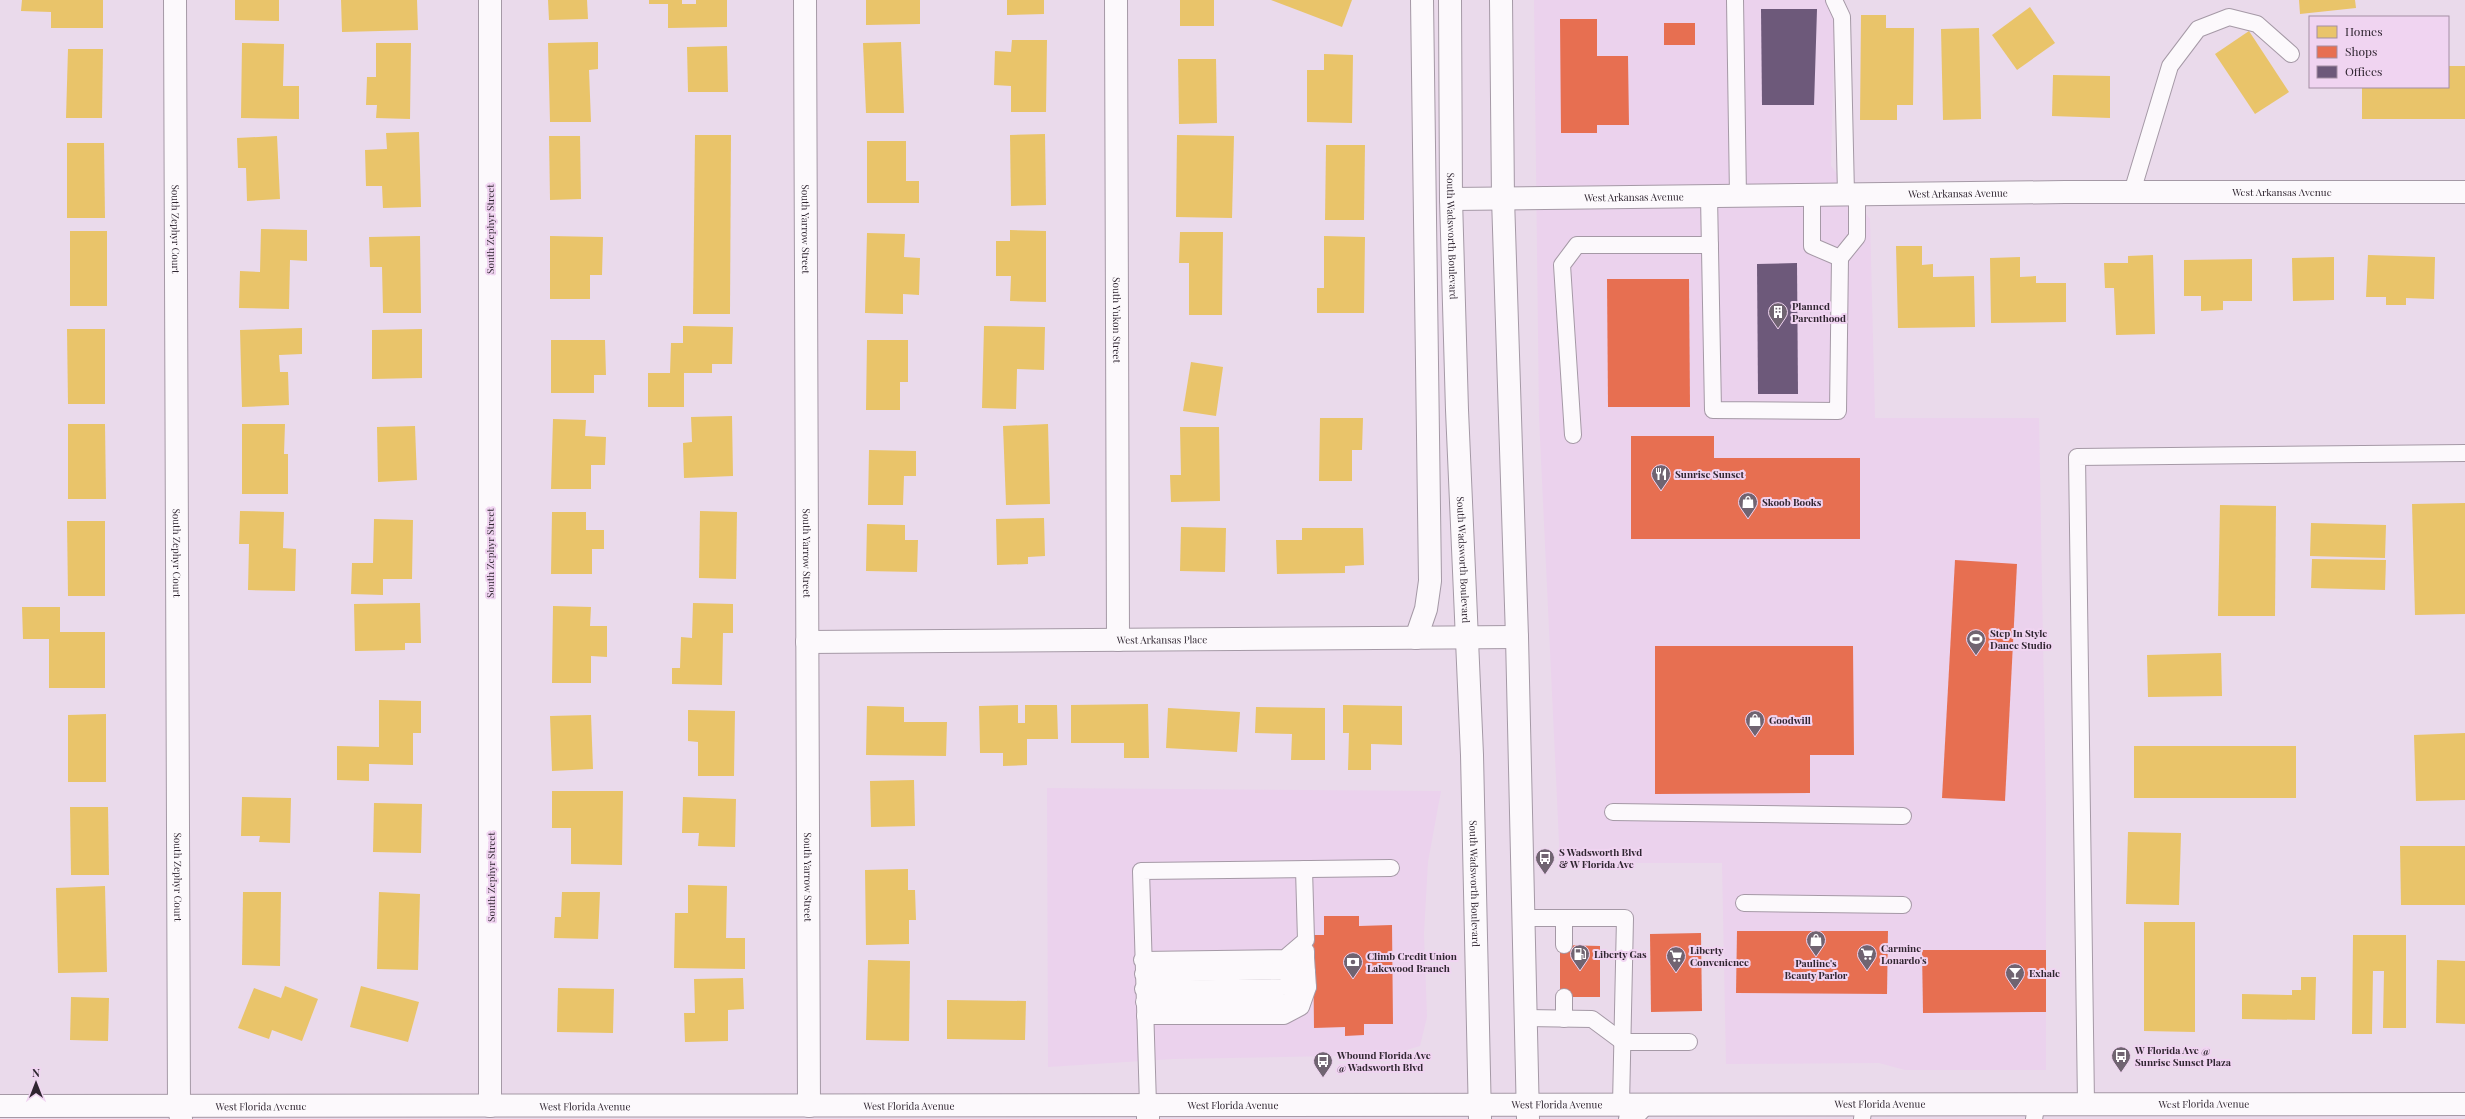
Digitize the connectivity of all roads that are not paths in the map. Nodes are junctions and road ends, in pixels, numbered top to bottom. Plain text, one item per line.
1 (175, 0) edge
2 (490, 0) edge
3 (805, 0) edge
4 (1116, 0) edge
5 (1422, 0) edge
6 (1450, 0) edge
7 (1501, 0) edge
8 (1735, 0) edge
9 (1834, 0) edge
10 (1842, 0) edge
11 (1842, 17) junction
12 (2292, 54) dead end
13 (2132, 192) junction
14 (2465, 192) edge
15 (1812, 194) junction
16 (1851, 194) junction
17 (1709, 196) junction
18 (1738, 196) junction
19 (1503, 198) junction
20 (1452, 199) junction
21 (1710, 245) junction
22 (1840, 258) junction
23 (1574, 435) dead end
24 (2465, 453) edge
25 (1518, 636) junction
26 (1467, 637) junction
27 (1416, 638) junction
28 (1118, 640) junction
29 (807, 642) junction
30 (1613, 812) dead end
31 (1903, 816) dead end
32 (1391, 868) dead end
33 (1304, 869) junction
34 (1744, 903) dead end
35 (1903, 905) dead end
36 (1524, 918) junction
37 (1564, 918) junction
38 (1306, 940) junction
39 (1564, 945) dead end
40 (1307, 972) junction
41 (1144, 988) junction
42 (1564, 997) dead end
43 (1526, 1018) junction
44 (1564, 1019) junction
45 (1623, 1042) junction
46 (1689, 1042) dead end
47 (2086, 1103) junction
48 (2465, 1104) edge
49 (0, 1106) edge
50 (490, 1106) junction
51 (808, 1106) junction
52 (1631, 1109) edge
53 (1480, 1111) edge
54 (2036, 1111) edge
55 (1148, 1112) edge
56 (1528, 1112) edge
57 (1863, 1112) edge
58 (180, 1113) edge

1 - 58 street, South Zephyr Court
2 - 50 street, South Zephyr Street
3 - 29 street, South Yarrow Street
4 - 28 street, South Yukon Street
5 - 27 street
6 - 20 street, South Wadsworth Boulevard
7 - 19 street
8 - 18 lane
9 - 11 lane
10 - 11 lane
11 - 16 lane
12 - 13 lane
13 - 14 street, West Arkansas Avenue
13 - 16 street, West Arkansas Avenue
15 - 16 street, West Arkansas Avenue
15 - 18 street, West Arkansas Avenue
15 - 22 lane
16 - 22 lane
17 - 18 street, West Arkansas Avenue
17 - 19 street, West Arkansas Avenue
17 - 21 lane
19 - 20 street, West Arkansas Avenue
19 - 25 street
20 - 26 street, South Wadsworth Boulevard
21 - 22 lane
21 - 23 lane
24 - 47 lane
25 - 26 street, West Arkansas Place
25 - 36 street
26 - 27 street, West Arkansas Place
26 - 53 street, South Wadsworth Boulevard
27 - 28 street, West Arkansas Place
28 - 29 street, West Arkansas Place
29 - 51 street, South Yarrow Street
30 - 31 lane
32 - 33 lane
33 - 38 lane
33 - 41 lane
34 - 35 lane
36 - 37 lane
36 - 43 street
37 - 39 lane
37 - 45 lane
38 - 40 lane
38 - 41 lane
40 - 41 lane
40 - 41 lane
41 - 55 lane
42 - 44 lane
43 - 44 lane
43 - 56 street
44 - 45 lane
45 - 46 lane
45 - 52 lane
47 - 48 street, West Florida Avenue
47 - 54 street, West Florida Avenue
49 - 58 street, West Florida Avenue
50 - 51 street, West Florida Avenue
50 - 58 street, West Florida Avenue
51 - 55 street, West Florida Avenue
52 - 56 street, West Florida Avenue
52 - 57 street, West Florida Avenue
53 - 55 street, West Florida Avenue
53 - 56 street, West Florida Avenue
54 - 57 street, West Florida Avenue

